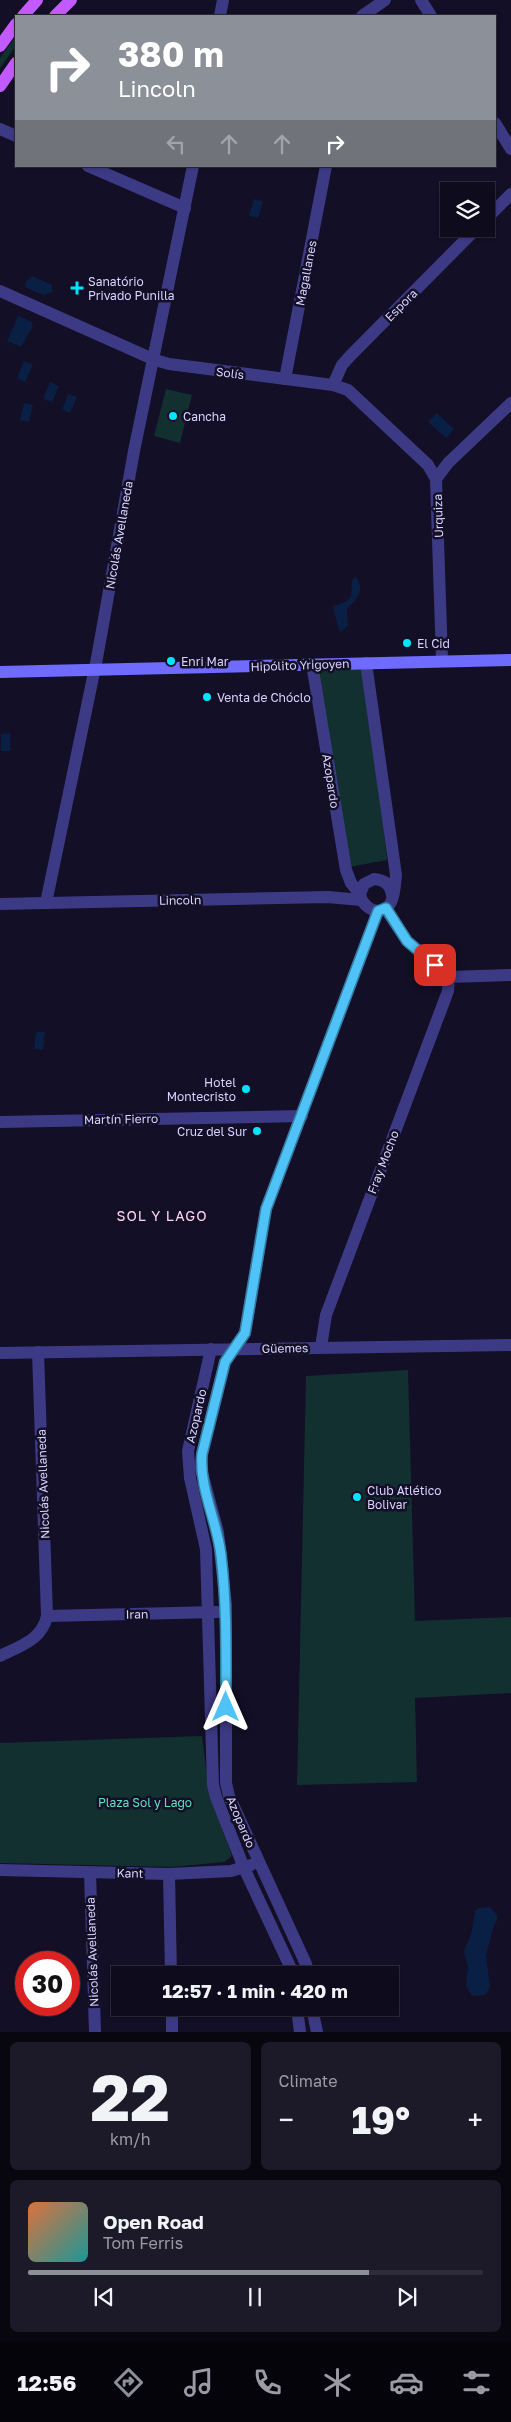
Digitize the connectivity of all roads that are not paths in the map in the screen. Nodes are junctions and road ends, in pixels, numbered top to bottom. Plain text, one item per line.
1 (38, 0) edge
2 (71, 0) edge
3 (223, 0) edge
4 (385, 0) edge
5 (421, 0) edge
6 (24, 15) edge
7 (56, 15) edge
8 (220, 15) edge
9 (363, 15) edge
10 (430, 15) edge
11 (15, 25) edge
12 (0, 46) edge
13 (15, 64) edge
14 (0, 86) edge
15 (496, 124) edge
16 (0, 129) edge
17 (15, 136) edge
18 (511, 149) edge
19 (90, 167) edge
20 (193, 167) edge
21 (326, 167) edge
22 (511, 194) edge
23 (185, 208) junction
24 (495, 210) edge
25 (468, 237) edge
26 (0, 291) edge
27 (154, 360) junction
28 (285, 379) junction
29 (333, 385) junction
30 (511, 404) edge
31 (436, 479) junction
32 (442, 660) junction
33 (511, 660) edge
34 (366, 663) junction
35 (312, 664) junction
36 (94, 670) junction
37 (0, 672) edge
38 (392, 896) junction
39 (360, 897) junction
40 (46, 903) junction
41 (0, 904) edge
42 (382, 909) junction
43 (511, 976) edge
44 (450, 977) junction
45 (302, 1116) junction
46 (0, 1122) edge
47 (511, 1345) edge
48 (321, 1347) junction
49 (211, 1349) junction
50 (235, 1349) junction
51 (38, 1352) junction
52 (0, 1353) edge
53 (209, 1612) junction
54 (226, 1612) junction
55 (47, 1616) junction
56 (0, 1656) edge
57 (258, 1862) junction
58 (244, 1868) junction
59 (0, 1870) edge
60 (90, 1873) junction
61 (168, 1874) junction
62 (171, 1966) edge
63 (290, 1966) edge
64 (307, 1966) edge
65 (172, 2016) edge
66 (298, 2016) edge
67 (314, 2016) edge
68 (95, 2032) edge
69 (172, 2032) edge
70 (300, 2032) edge
71 (317, 2032) edge

1 - 6 main road
2 - 7 main road
3 - 8 street
4 - 9 street
5 - 10 street
11 - 12 main road
13 - 14 main road
15 - 18 street
16 - 17 street
19 - 23 street
20 - 23 street, Nicolás Avellaneda
21 - 28 street, Magallanes
22 - 24 street
23 - 27 street, Nicolás Avellaneda
25 - 29 street, Espora
26 - 27 street, Solís
27 - 28 street, Solís
27 - 36 street, Nicolás Avellaneda
28 - 29 street, Solís
29 - 31 street, Solís
30 - 31 street, Urquiza
31 - 32 street, Urquiza
32 - 33 street, Hipólito Yrigoyen
32 - 34 street, Hipólito Yrigoyen
34 - 35 street, Hipólito Yrigoyen
34 - 38 street
35 - 36 street, Hipólito Yrigoyen
35 - 39 street, Azopardo
36 - 37 street, Hipólito Yrigoyen
36 - 40 street, Nicolás Avellaneda
38 - 39 street
38 - 42 street
39 - 40 street, Lincoln
39 - 42 street
40 - 41 street, Lincoln
42 - 44 street
42 - 45 street, Azopardo
43 - 44 street
44 - 48 street, Fray Mocho
45 - 46 street, Martín Fierro
45 - 50 street, Azopardo
47 - 48 street, Güemes
48 - 50 street, Güemes
49 - 50 street, Güemes
49 - 51 street, Güemes
49 - 53 street, Azopardo
50 - 54 street, Azopardo
51 - 52 street, Güemes
51 - 55 street, Nicolás Avellaneda
53 - 54 street, Iran
53 - 55 street, Iran
53 - 58 street, Azopardo
54 - 57 street, Azopardo
55 - 56 street
57 - 58 street, Kant
57 - 64 street, Azopardo
58 - 61 street, Kant
58 - 63 street, Azopardo
59 - 60 street, Kant
60 - 61 street, Kant
60 - 68 street, Nicolás Avellaneda
61 - 62 street
65 - 69 street
66 - 70 street
67 - 71 street

